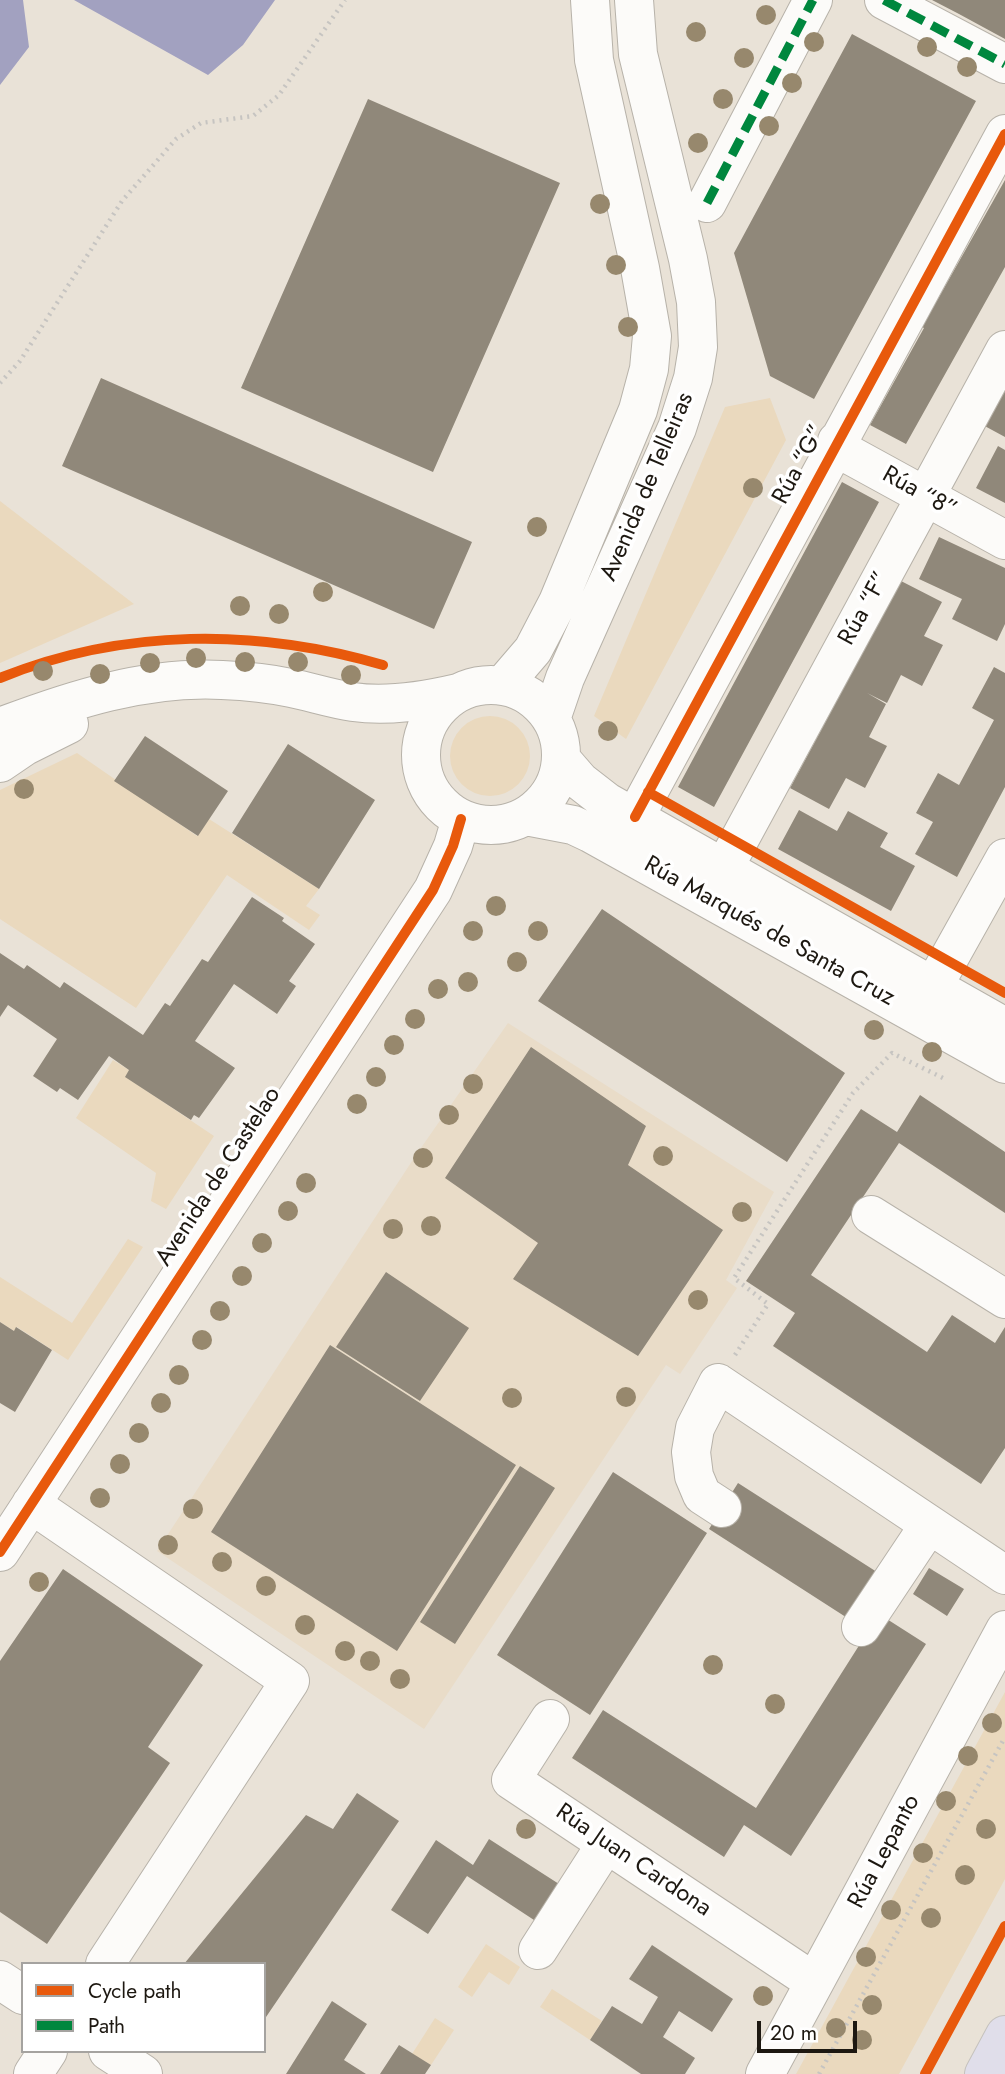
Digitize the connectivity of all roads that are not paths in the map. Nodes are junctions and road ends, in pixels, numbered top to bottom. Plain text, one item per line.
1 (590, 0) edge
2 (634, 0) edge
3 (813, 0) edge
4 (884, 0) edge
5 (1005, 64) edge
6 (1005, 134) edge
7 (707, 203) dead end
8 (1005, 350) edge
9 (837, 441) junction
10 (926, 497) junction
11 (1005, 540) edge
12 (156, 682) junction
13 (503, 685) junction
14 (458, 693) junction
15 (353, 702) junction
16 (551, 719) junction
17 (0, 727) edge
18 (561, 759) junction
19 (0, 762) edge
20 (421, 764) junction
21 (526, 816) junction
22 (635, 817) junction
23 (461, 819) junction
24 (1005, 858) edge
25 (724, 868) junction
26 (933, 987) junction
27 (1005, 1027) edge
28 (1005, 1064) edge
29 (870, 1215) dead end
30 (1005, 1299) edge
31 (31, 1504) junction
32 (722, 1508) dead end
33 (929, 1525) junction
34 (0, 1552) edge
35 (1005, 1575) edge
36 (861, 1627) dead end
37 (1005, 1630) edge
38 (550, 1719) dead end
39 (606, 1844) junction
40 (538, 1950) dead end
41 (106, 1962) edge
42 (0, 1980) edge
43 (814, 1982) junction
44 (21, 1994) edge
45 (1005, 2035) edge
46 (47, 2053) edge
47 (111, 2053) edge
48 (33, 2074) edge
49 (143, 2074) edge
50 (765, 2074) edge
51 (984, 2074) edge

1 - 13 street, Avenida de Telleiras
2 - 16 street, Avenida de Telleiras
3 - 7 street
4 - 5 street
6 - 9 street, Rúa “G”
8 - 10 street, Rúa “F”
9 - 10 street, Rúa “8”
9 - 22 street, Rúa “G”
10 - 11 street, Rúa “8”
10 - 25 street, Rúa “F”
12 - 15 street
12 - 17 street
12 - 19 street
13 - 14 street
13 - 16 street
14 - 15 street
14 - 20 street
15 - 20 street
16 - 18 street
18 - 21 street
18 - 22 street, Rúa Marqués de Santa Cruz
20 - 23 street
21 - 23 street
21 - 28 street, Rúa Marqués de Santa Cruz
22 - 25 street, Rúa Marqués de Santa Cruz
23 - 31 street, Avenida de Castelao
24 - 26 street
25 - 26 street, Rúa Marqués de Santa Cruz
26 - 27 street, Rúa Marqués de Santa Cruz
29 - 30 street
31 - 34 street, Avenida de Castelao
31 - 41 street
32 - 33 street
33 - 35 street
33 - 36 street
37 - 43 street, Rúa Lepanto
38 - 39 street, Rúa Juan Cardona
39 - 40 street
39 - 43 street, Rúa Juan Cardona
42 - 44 street
43 - 50 street, Rúa Lepanto
45 - 51 highway
46 - 48 street
47 - 49 street

